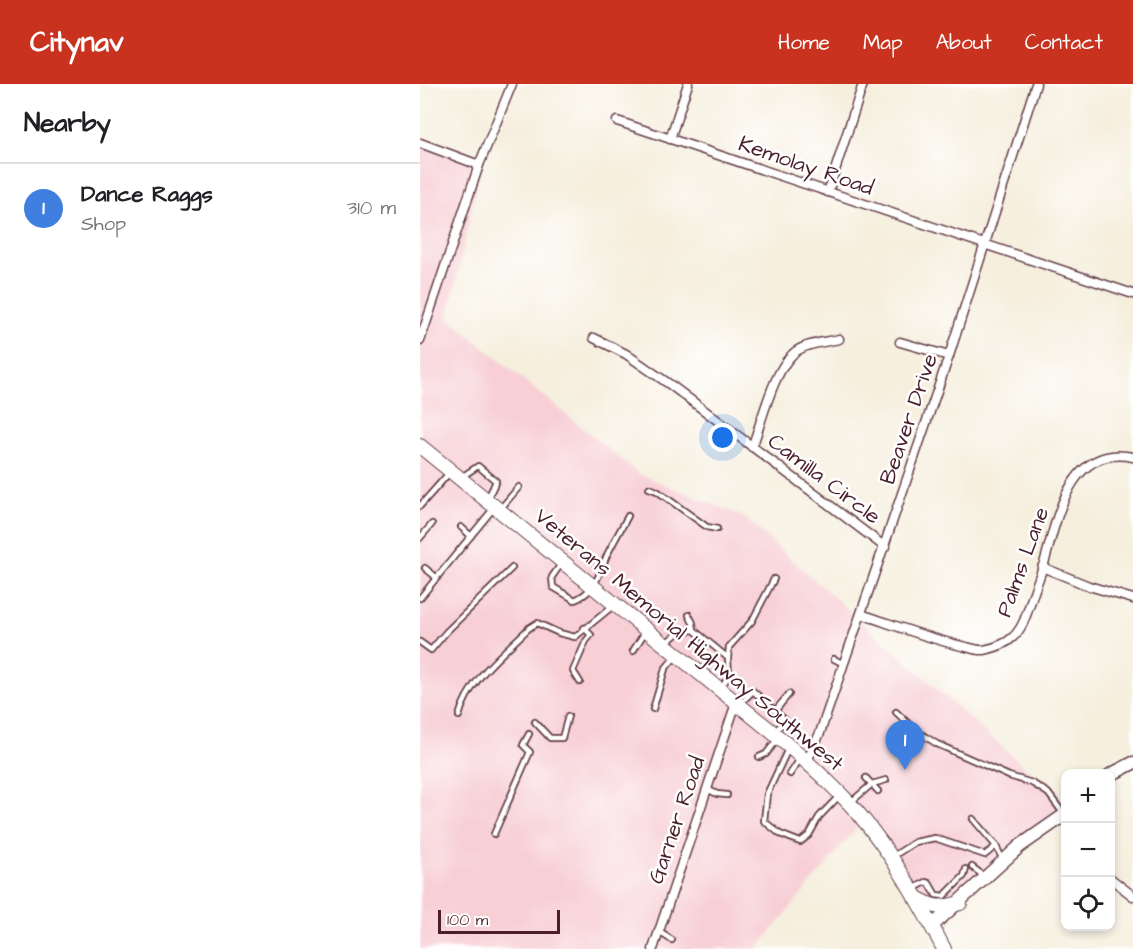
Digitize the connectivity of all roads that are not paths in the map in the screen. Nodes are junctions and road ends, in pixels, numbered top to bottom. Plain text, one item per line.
1 (512, 84) edge
2 (688, 84) edge
3 (863, 84) edge
4 (1036, 84) edge
5 (617, 121) dead end
6 (670, 139) junction
7 (420, 143) edge
8 (480, 165) junction
9 (828, 192) junction
10 (984, 245) junction
11 (1133, 294) edge
12 (594, 338) dead end
13 (839, 339) dead end
14 (420, 341) edge
15 (900, 342) dead end
16 (949, 356) junction
17 (420, 446) edge
18 (752, 447) junction
19 (1133, 457) edge
20 (455, 475) junction
21 (519, 487) dead end
22 (649, 488) dead end
23 (420, 506) edge
24 (494, 506) junction
25 (628, 516) dead end
26 (432, 524) dead end
27 (461, 527) dead end
28 (717, 529) dead end
29 (471, 536) junction
30 (420, 538) edge
31 (885, 546) junction
32 (563, 562) junction
33 (1042, 567) junction
34 (425, 568) dead end
35 (512, 568) dead end
36 (437, 578) junction
37 (774, 579) dead end
38 (593, 586) junction
39 (420, 598) edge
40 (1133, 599) edge
41 (615, 604) junction
42 (861, 614) junction
43 (689, 615) dead end
44 (584, 628) junction
45 (646, 630) junction
46 (694, 630) junction
47 (420, 642) edge
48 (665, 645) junction
49 (633, 651) dead end
50 (677, 655) junction
51 (728, 658) junction
52 (834, 659) dead end
53 (844, 664) junction
54 (580, 682) dead end
55 (719, 689) junction
56 (789, 694) dead end
57 (738, 704) junction
58 (653, 709) dead end
59 (773, 709) junction
60 (896, 712) dead end
61 (459, 716) dead end
62 (568, 716) dead end
63 (758, 721) junction
64 (535, 722) dead end
65 (529, 734) dead end
66 (781, 739) junction
67 (759, 757) dead end
68 (804, 759) junction
69 (1133, 763) edge
70 (1115, 772) edge
71 (790, 774) dead end
72 (866, 777) dead end
73 (886, 780) dead end
74 (872, 784) junction
75 (707, 789) junction
76 (878, 791) dead end
77 (728, 795) dead end
78 (845, 799) junction
79 (1061, 810) edge
80 (1061, 818) edge
81 (973, 819) dead end
82 (494, 834) dead end
83 (996, 846) junction
84 (891, 858) junction
85 (1004, 861) junction
86 (972, 867) dead end
87 (966, 869) dead end
88 (986, 878) junction
89 (1115, 882) edge
90 (913, 894) junction
91 (1133, 896) edge
92 (960, 903) junction
93 (932, 926) junction
94 (659, 931) junction
95 (672, 940) dead end
96 (652, 949) edge
97 (944, 949) edge

1 - 8 street
2 - 6 street
3 - 9 street
4 - 10 street, Beaver Drive
5 - 6 street, Kemolay Road
6 - 9 street, Kemolay Road
7 - 8 street
8 - 14 street
9 - 10 street, Kemolay Road
10 - 11 street, Kemolay Road
10 - 16 street, Beaver Drive
12 - 18 street, Camilla Circle
13 - 18 street
15 - 16 street
16 - 31 street, Beaver Drive
17 - 20 main road, Veterans Memorial Highway Southwest
18 - 31 street, Camilla Circle
19 - 33 street, Palms Lane
20 - 23 lane
20 - 24 main road, Veterans Memorial Highway Southwest
20 - 24 lane
21 - 24 lane
22 - 28 lane
24 - 29 lane
24 - 32 main road, Veterans Memorial Highway Southwest
25 - 38 lane
26 - 30 lane
27 - 29 lane
29 - 36 lane
31 - 42 street, Beaver Drive
32 - 38 main road, Veterans Memorial Highway Southwest
32 - 38 lane
33 - 40 street
33 - 42 street, Palms Lane
34 - 36 lane
35 - 47 lane
36 - 39 lane
37 - 51 lane
38 - 41 main road, Veterans Memorial Highway Southwest
41 - 44 lane
41 - 45 main road, Veterans Memorial Highway Southwest
42 - 53 street, Beaver Drive
43 - 46 lane
44 - 54 lane
44 - 61 lane
45 - 48 main road, Veterans Memorial Highway Southwest
45 - 49 lane
46 - 48 lane
46 - 51 lane
48 - 50 main road, Veterans Memorial Highway Southwest
50 - 55 main road, Veterans Memorial Highway Southwest
50 - 58 lane
51 - 55 lane
52 - 53 lane
53 - 68 street, Beaver Drive
55 - 57 main road, Veterans Memorial Highway Southwest
56 - 59 lane
57 - 59 lane
57 - 63 main road, Veterans Memorial Highway Southwest
57 - 75 street, Garner Road
59 - 63 lane
59 - 66 lane
60 - 79 lane
62 - 64 lane
63 - 66 main road, Veterans Memorial Highway Southwest
65 - 82 lane
66 - 67 lane
66 - 68 main road, Veterans Memorial Highway Southwest
66 - 78 lane
68 - 71 lane
68 - 78 main road, Veterans Memorial Highway Southwest
69 - 70 street
72 - 74 lane
73 - 74 lane
74 - 76 lane
74 - 78 lane
75 - 77 lane
75 - 94 street, Garner Road
78 - 84 main road, Veterans Memorial Highway Southwest
80 - 85 street
81 - 83 lane
83 - 84 lane
83 - 85 lane
84 - 90 main road, Veterans Memorial Highway Southwest
85 - 88 street
86 - 88 lane
87 - 90 lane
88 - 92 street
89 - 91 street
90 - 92 main road
90 - 93 main road, Veterans Memorial Highway Southwest
92 - 93 street
93 - 97 main road, Veterans Memorial Highway Southwest
94 - 95 lane
94 - 96 street, Garner Road

